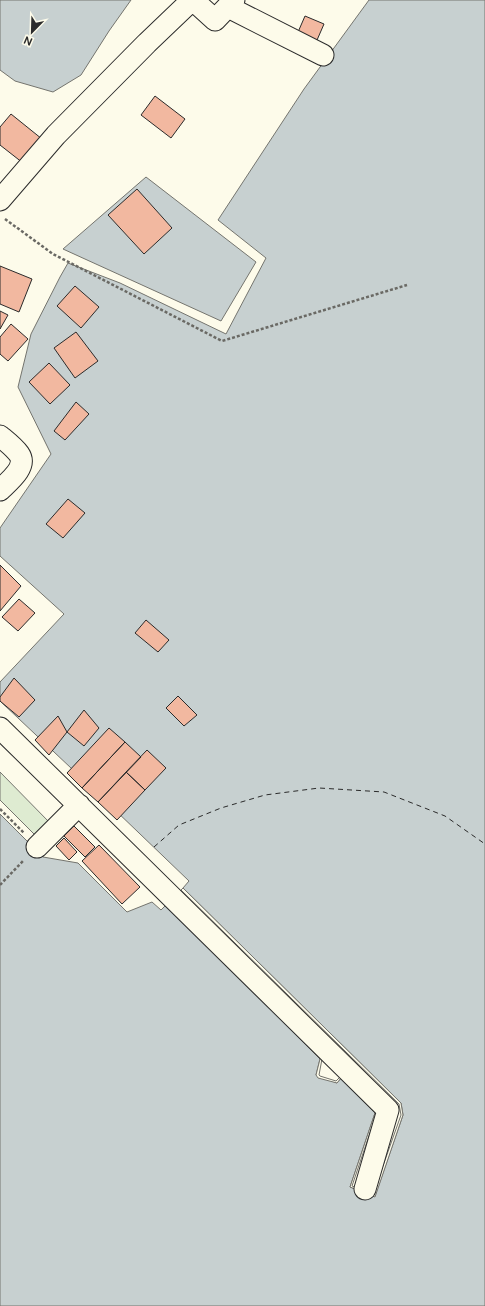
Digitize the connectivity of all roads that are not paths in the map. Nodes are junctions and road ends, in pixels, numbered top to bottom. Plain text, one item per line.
1 (193, 0) edge
2 (231, 4) edge
3 (323, 55) dead end
4 (0, 200) edge
5 (0, 436) edge
6 (0, 490) edge
7 (0, 728) edge
8 (75, 802) junction
9 (37, 847) road end
10 (365, 1189) dead end

1 - 2 street
1 - 4 street
2 - 3 street
5 - 6 street
7 - 8 street
8 - 9 street
8 - 10 street

